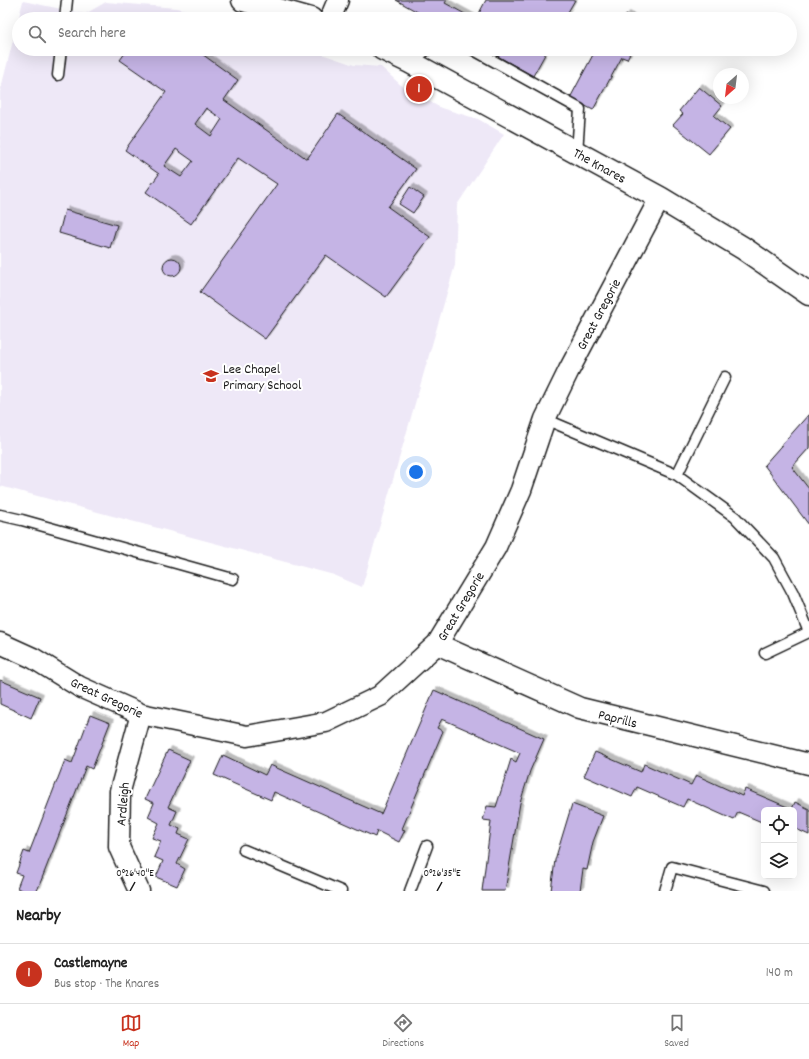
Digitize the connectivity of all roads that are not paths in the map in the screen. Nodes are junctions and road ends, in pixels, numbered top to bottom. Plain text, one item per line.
1 (67, 0) edge
2 (243, 0) edge
3 (338, 0) edge
4 (66, 12) edge
5 (286, 12) edge
6 (333, 12) edge
7 (61, 56) edge
8 (397, 56) edge
9 (418, 56) edge
10 (485, 56) edge
11 (410, 62) junction
12 (58, 75) dead end
13 (577, 153) junction
14 (660, 198) junction
15 (809, 294) edge
16 (725, 377) dead end
17 (545, 419) junction
18 (677, 475) junction
19 (0, 515) edge
20 (234, 579) dead end
21 (0, 643) edge
22 (437, 644) junction
23 (765, 653) dead end
24 (141, 714) junction
25 (809, 764) edge
26 (427, 846) dead end
27 (244, 850) dead end
28 (139, 891) edge
29 (341, 891) edge
30 (410, 891) edge
31 (666, 891) edge
32 (764, 891) edge

1 - 4 lane
2 - 5 street
3 - 6 street
7 - 12 lane
8 - 11 street, The Knares
9 - 11 lane
10 - 13 lane
11 - 13 street, The Knares
13 - 14 street, The Knares
14 - 15 street, The Knares
14 - 17 street, Great Gregorie
16 - 18 lane
17 - 18 lane
17 - 22 street, Great Gregorie
18 - 23 lane
19 - 20 lane
21 - 24 street, Great Gregorie
22 - 24 street, Great Gregorie
22 - 25 street, Paprills
24 - 28 street, Ardleigh
26 - 30 lane
27 - 29 lane
31 - 32 lane

